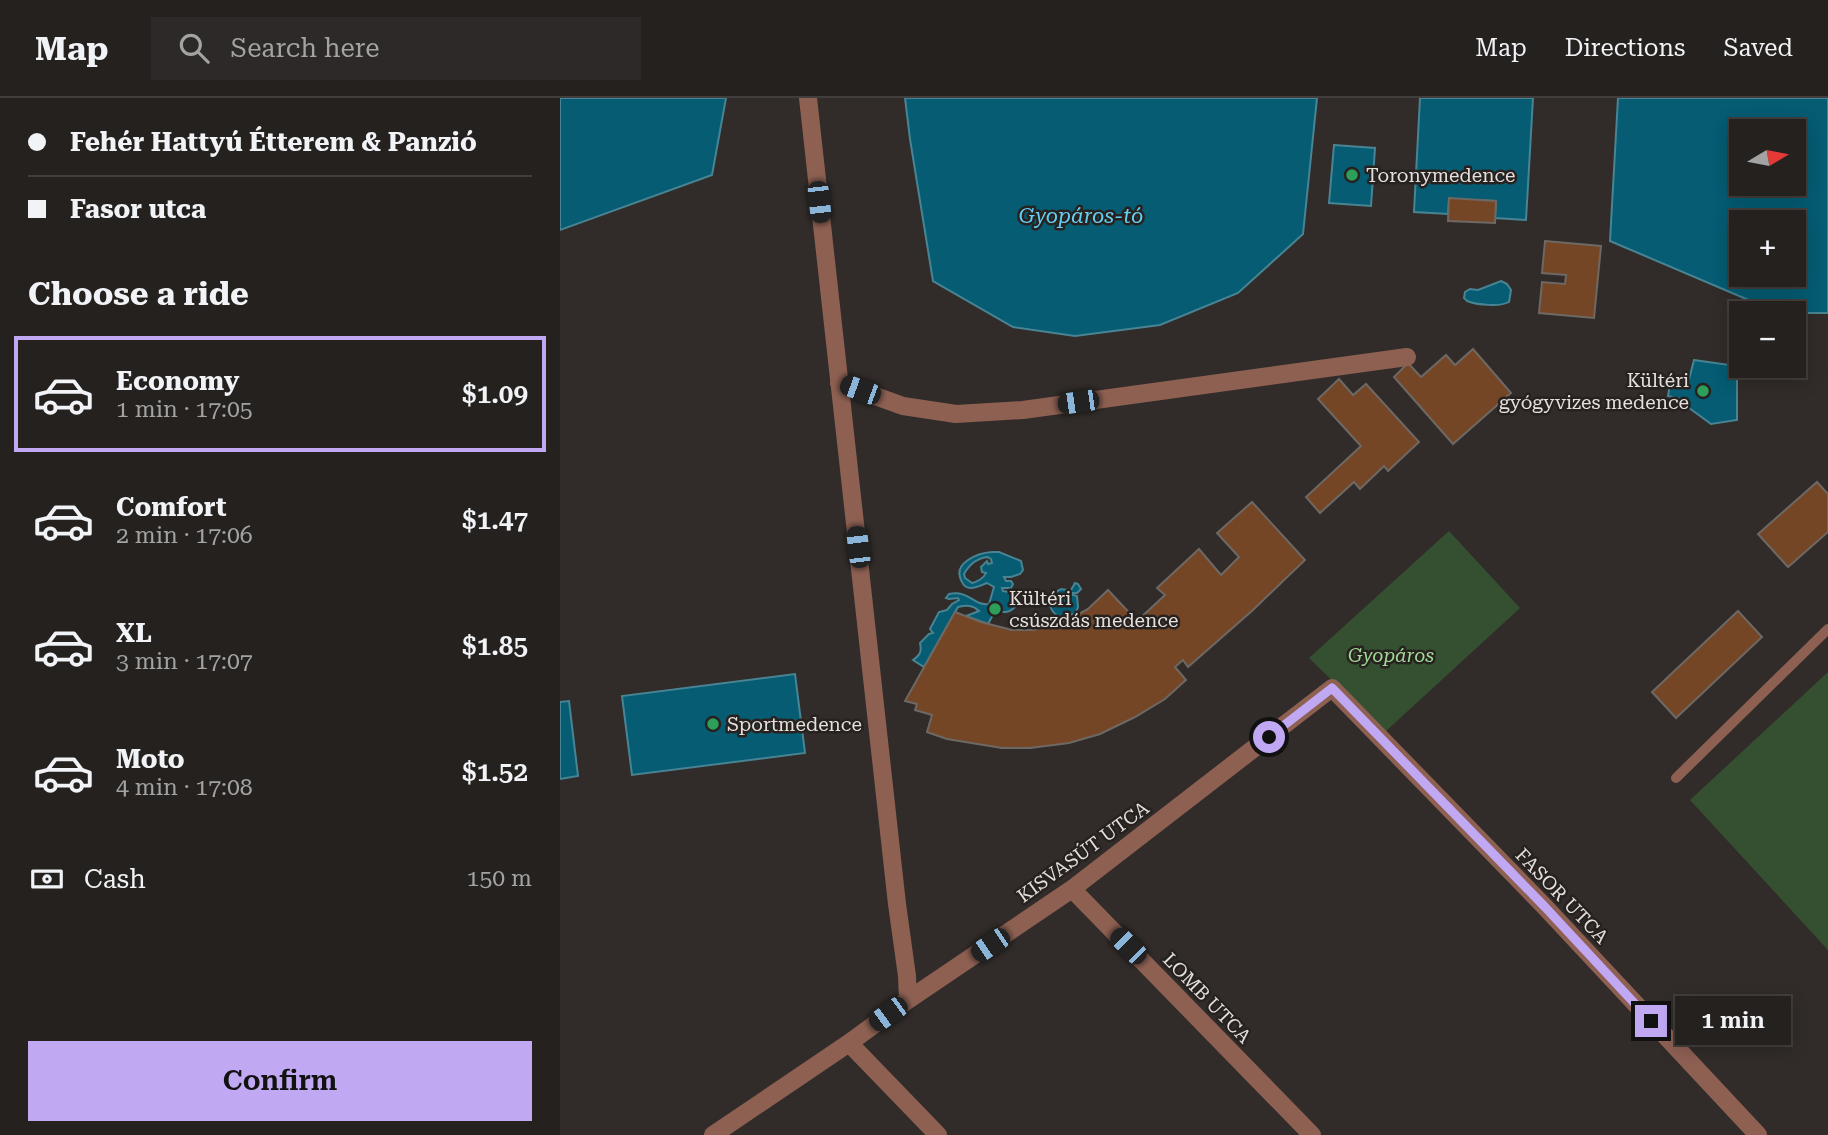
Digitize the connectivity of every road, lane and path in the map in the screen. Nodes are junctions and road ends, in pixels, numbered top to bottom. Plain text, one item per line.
1 (808, 98) edge
2 (1406, 357) dead end
3 (839, 383) junction
4 (1828, 629) edge
5 (1332, 688) joint
6 (1676, 778) dead end
7 (1072, 890) junction
8 (908, 1000) junction
9 (849, 1043) junction
10 (713, 1135) edge
11 (938, 1135) edge
12 (1312, 1135) edge
13 (1758, 1135) edge

1 - 3 street
2 - 3 street
3 - 8 street
4 - 6 lane
5 - 7 street, KISVASÚT UTCA
5 - 13 street, FASOR UTCA
7 - 8 street, KISVASÚT UTCA
7 - 12 street, LOMB UTCA
8 - 9 street, KISVASÚT UTCA
9 - 10 street, KISVASÚT UTCA
9 - 11 street

